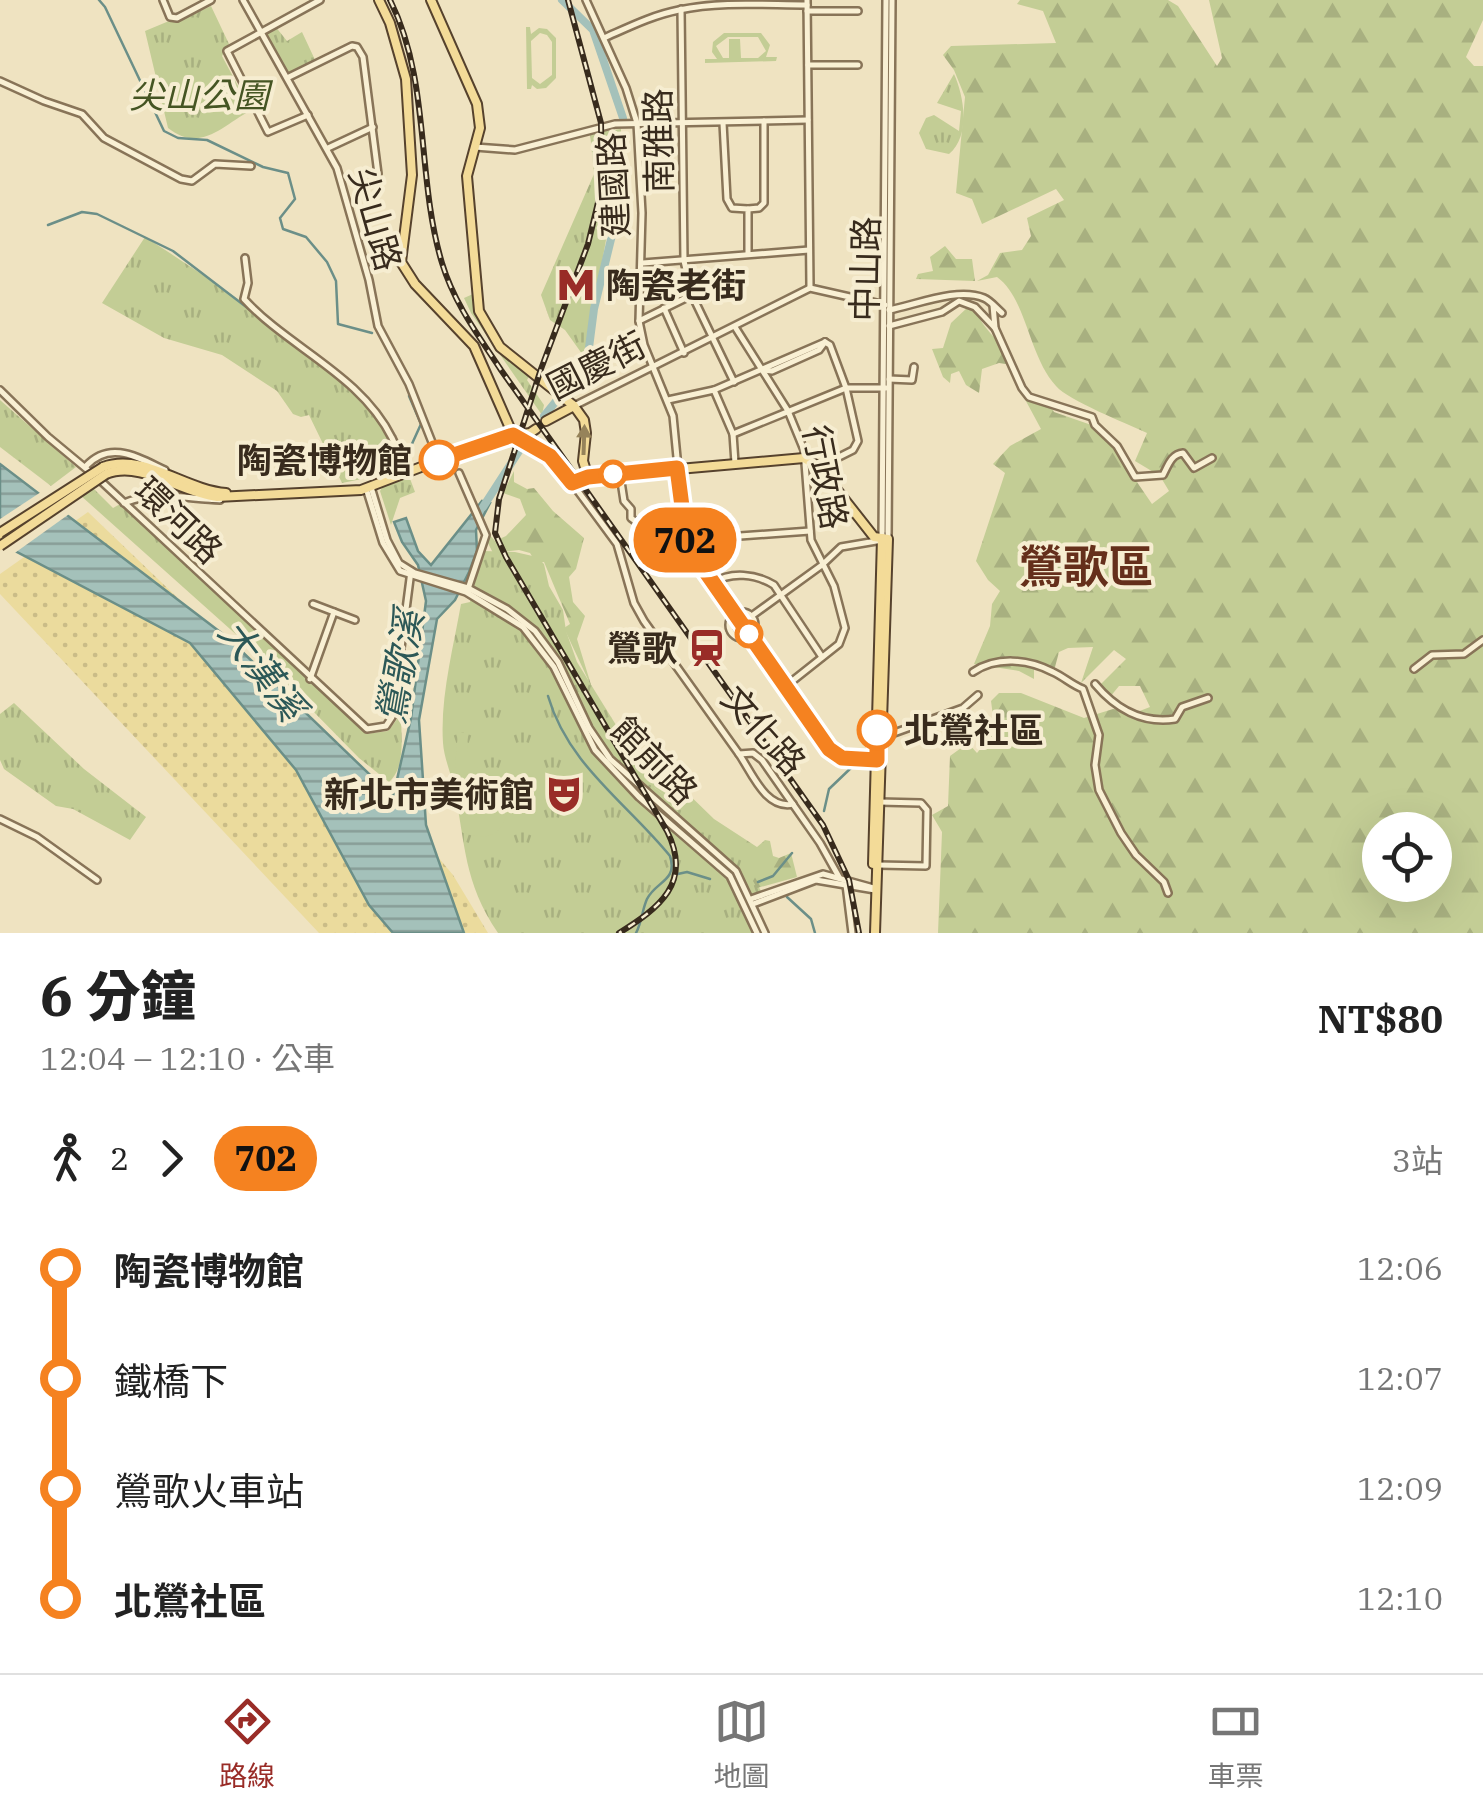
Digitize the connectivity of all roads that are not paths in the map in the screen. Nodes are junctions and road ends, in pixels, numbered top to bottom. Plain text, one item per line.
1 (163, 0) edge
2 (211, 0) edge
3 (244, 0) edge
4 (320, 0) edge
5 (379, 0) edge
6 (431, 0) edge
7 (586, 0) edge
8 (890, 0) edge
9 (723, 2) edge
10 (766, 3) edge
11 (807, 5) edge
12 (681, 9) junction
13 (858, 11) dead end
14 (261, 31) junction
15 (604, 38) junction
16 (808, 65) junction
17 (858, 65) dead end
18 (289, 77) junction
19 (0, 80) edge
20 (309, 115) junction
21 (808, 120) junction
22 (723, 121) junction
23 (764, 121) junction
24 (682, 122) junction
25 (633, 123) junction
26 (373, 127) junction
27 (473, 147) junction
28 (328, 148) junction
29 (251, 166) dead end
30 (378, 174) dead end
31 (748, 209) junction
32 (809, 250) junction
33 (748, 254) junction
34 (245, 258) dead end
35 (684, 261) junction
36 (642, 263) junction
37 (810, 288) junction
38 (692, 294) junction
39 (993, 305) junction
40 (887, 307) junction
41 (664, 308) junction
42 (1002, 313) dead end
43 (639, 321) junction
44 (889, 326) junction
45 (735, 327) junction
46 (995, 328) junction
47 (713, 339) junction
48 (684, 352) junction
49 (653, 366) junction
50 (914, 367) dead end
51 (761, 370) junction
52 (889, 380) junction
53 (734, 382) junction
54 (846, 388) junction
55 (886, 388) junction
56 (0, 390) edge
57 (714, 390) junction
58 (668, 400) junction
59 (570, 403) junction
60 (788, 410) junction
61 (546, 421) dead end
62 (536, 429) dead end
63 (733, 434) junction
64 (516, 437) junction
65 (804, 458) junction
66 (1212, 458) dead end
67 (439, 460) junction
68 (735, 463) junction
69 (86, 466) junction
70 (819, 467) junction
71 (677, 468) junction
72 (460, 473) dead end
73 (620, 474) junction
74 (95, 475) junction
75 (402, 475) junction
76 (573, 482) joint
77 (368, 487) junction
78 (239, 495) junction
79 (124, 503) junction
80 (639, 524) dead end
81 (810, 530) junction
82 (0, 540) edge
83 (685, 540) junction
84 (884, 540) junction
85 (822, 565) junction
86 (412, 574) junction
87 (713, 583) junction
88 (465, 590) junction
89 (782, 594) junction
90 (313, 604) dead end
91 (334, 612) junction
92 (753, 615) junction
93 (737, 616) junction
94 (355, 620) dead end
95 (748, 634) junction
96 (1483, 640) edge
97 (822, 657) junction
98 (1414, 669) dead end
99 (974, 672) dead end
100 (310, 679) junction
101 (1095, 684) dead end
102 (785, 687) junction
103 (978, 694) dead end
104 (1208, 698) dead end
105 (883, 737) junction
106 (738, 754) junction
107 (880, 760) junction
108 (879, 802) junction
109 (793, 804) junction
110 (0, 819) edge
111 (830, 861) junction
112 (878, 865) junction
113 (822, 874) junction
114 (838, 877) junction
115 (97, 880) dead end
116 (846, 885) junction
117 (874, 889) junction
118 (1168, 893) dead end
119 (750, 902) junction
120 (757, 933) edge
121 (765, 933) edge
122 (852, 933) edge
123 (872, 933) edge

1 - 2 street
3 - 14 street, 尖山路
4 - 14 street
5 - 64 main road
6 - 27 main road
7 - 15 street, 建國路
8 - 40 street, 中山路
9 - 10 street
9 - 12 street
10 - 11 street
11 - 13 street
11 - 16 street
12 - 15 street
12 - 24 street, 南雅路
14 - 18 street, 尖山路
14 - 20 street
15 - 25 street, 建國路
16 - 17 street
16 - 21 street
18 - 20 street, 尖山路
18 - 26 street
19 - 29 street
20 - 28 street, 尖山路
21 - 23 street
21 - 32 street
22 - 23 street
22 - 24 street
22 - 31 street
23 - 31 street
24 - 25 street
24 - 35 street, 南雅路
25 - 27 street
25 - 36 street, 建國路
26 - 28 street
26 - 30 street
27 - 59 main road
28 - 67 street, 尖山路
31 - 33 street
32 - 33 street
32 - 37 street
33 - 35 street
34 - 75 street
35 - 36 street
35 - 38 street, 南雅路
36 - 43 street, 建國路
37 - 40 street
37 - 45 street, 國慶街
38 - 41 street
38 - 47 street, 南雅路
39 - 40 street
39 - 42 street
39 - 46 street
40 - 44 street, 中山路
40 - 55 street, 中山路
41 - 43 street
41 - 48 street
43 - 49 street, 建國路
44 - 46 street
44 - 52 street, 中山路
45 - 47 street, 國慶街
45 - 51 street, 行政路
46 - 66 street
47 - 48 street, 國慶街
47 - 53 street, 南雅路
48 - 49 street, 國慶街
49 - 58 street, 建國路
49 - 59 street, 國慶街
50 - 52 street
51 - 53 street
51 - 54 street
51 - 60 street, 行政路
52 - 55 street, 中山路
53 - 57 street
54 - 55 street
54 - 60 street
54 - 70 street
55 - 84 street, 中山路
56 - 69 street, 環河路
57 - 58 street
57 - 63 street
58 - 71 street, 建國路
59 - 61 main road, 國慶街
73 -> 59 main road
60 - 63 street
60 - 65 street, 行政路
62 - 64 main road, 國慶街
63 - 68 street
64 - 67 main road
64 - 76 main road, 文化路
65 - 68 main road
65 - 70 main road
65 - 81 street, 行政路
67 - 75 main road
68 - 71 main road
69 - 74 street, 環河路
69 - 78 street
70 - 84 main road
71 - 73 main road
71 - 83 street, 建國路
72 - 88 street
73 - 80 street
74 - 79 street, 環河路
74 - 82 main road, bridge
75 - 77 main road
76 - 106 street, 文化路
77 - 78 main road
77 - 86 street
78 - 79 street
78 - 82 main road, bridge
79 - 100 street, 環河路
81 - 83 street
81 - 85 street, 行政路
83 - 87 street, 建國路
84 - 85 street
84 - 105 main road
84 - 107 main road
85 - 89 street
85 - 97 street, 行政路
86 - 88 street, 館前路
86 - 100 street, 環河路
87 - 89 street
87 - 93 street, 建國路
88 - 119 street, 館前路
89 - 92 street
89 - 97 street
90 - 91 street
91 - 94 street
91 - 100 street
92 - 93 street
92 - 95 street
93 - 95 street, 建國路
93 - 95 street
95 - 102 street, 建國路
96 - 98 street
97 - 102 street
99 - 118 street
101 - 104 street
102 - 107 street, 建國路
103 - 105 street
105 - 107 main road
106 - 109 street
106 - 109 street, 文化路
107 - 108 main road
108 - 112 main road
108 - 112 street
108 - 117 main road
109 - 111 street, 文化路
110 - 115 street
111 - 113 street
111 - 114 street, 文化路
112 - 117 main road
113 - 114 street
113 - 119 street
114 - 117 street
116 - 117 street
116 - 119 street
116 - 122 street
117 - 123 main road
119 - 120 street, 館前路
119 - 121 street, 館前路

